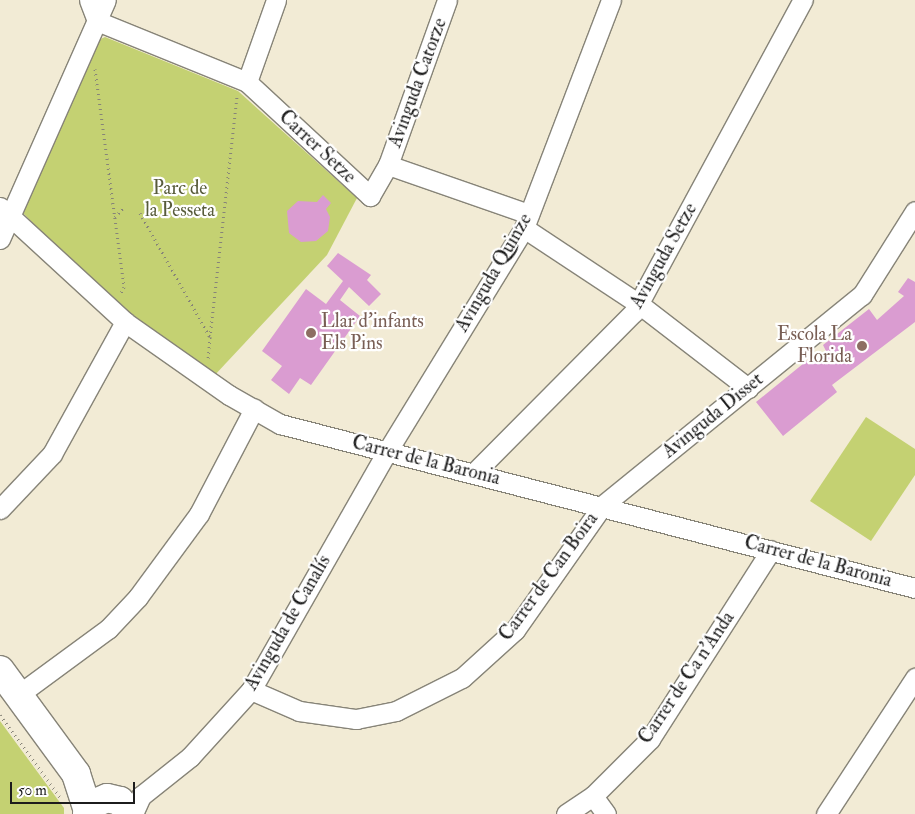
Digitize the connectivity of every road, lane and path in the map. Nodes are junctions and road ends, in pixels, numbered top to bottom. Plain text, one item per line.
1 (89, 0) edge
2 (106, 0) edge
3 (276, 0) edge
4 (447, 0) edge
5 (611, 0) edge
6 (803, 0) edge
7 (97, 21) junction
8 (94, 62) dead end
9 (242, 86) junction
10 (388, 165) junction
11 (124, 207) dead end
12 (915, 210) edge
13 (5, 213) edge
14 (140, 213) dead end
15 (115, 216) junction
16 (526, 221) junction
17 (0, 239) edge
18 (116, 302) dead end
19 (639, 304) junction
20 (125, 322) junction
21 (210, 337) junction
22 (207, 364) dead end
23 (748, 388) junction
24 (254, 409) junction
25 (388, 450) junction
26 (474, 473) junction
27 (602, 506) junction
28 (0, 509) edge
29 (770, 550) junction
30 (915, 588) edge
31 (0, 670) edge
32 (915, 678) edge
33 (251, 690) junction
34 (18, 694) junction
35 (0, 715) edge
36 (71, 792) junction
37 (592, 796) junction
38 (115, 807) edge
39 (566, 814) edge
40 (606, 814) edge
41 (826, 814) edge

1 - 7 street
2 - 7 street
3 - 9 street
4 - 10 street, Avinguda Catorze
5 - 16 street, Avinguda Quinze
6 - 19 street, Avinguda Setze
7 - 9 street, Carrer Setze
7 - 13 street
8 - 15 path
9 - 10 street, Carrer Setze
9 - 21 path
10 - 16 street
11 - 15 path
12 - 23 street, Avinguda Disset
13 - 17 street
13 - 20 street, Carrer de la Baronia
14 - 21 path
15 - 18 path
16 - 19 street
16 - 25 street, Avinguda Quinze
19 - 23 street
19 - 26 street, Avinguda Setze
20 - 24 street, Carrer de la Baronia
20 - 28 street
21 - 22 path
23 - 27 street, Avinguda Disset
24 - 25 street, Carrer de la Baronia
24 - 34 street
25 - 26 street, Carrer de la Baronia
25 - 33 street, Avinguda de Canalís
26 - 27 street, Carrer de la Baronia
27 - 29 street, Carrer de la Baronia
27 - 33 street, Carrer de Can Boira
29 - 30 street, Carrer de la Baronia
29 - 37 street, Carrer de Ca n'Anda
31 - 34 main road
32 - 41 street
33 - 38 street, Avinguda de Canalís
34 - 36 main road
35 - 36 path
36 - 38 main road
37 - 39 street, Carrer de Ca n'Anda
37 - 40 street

